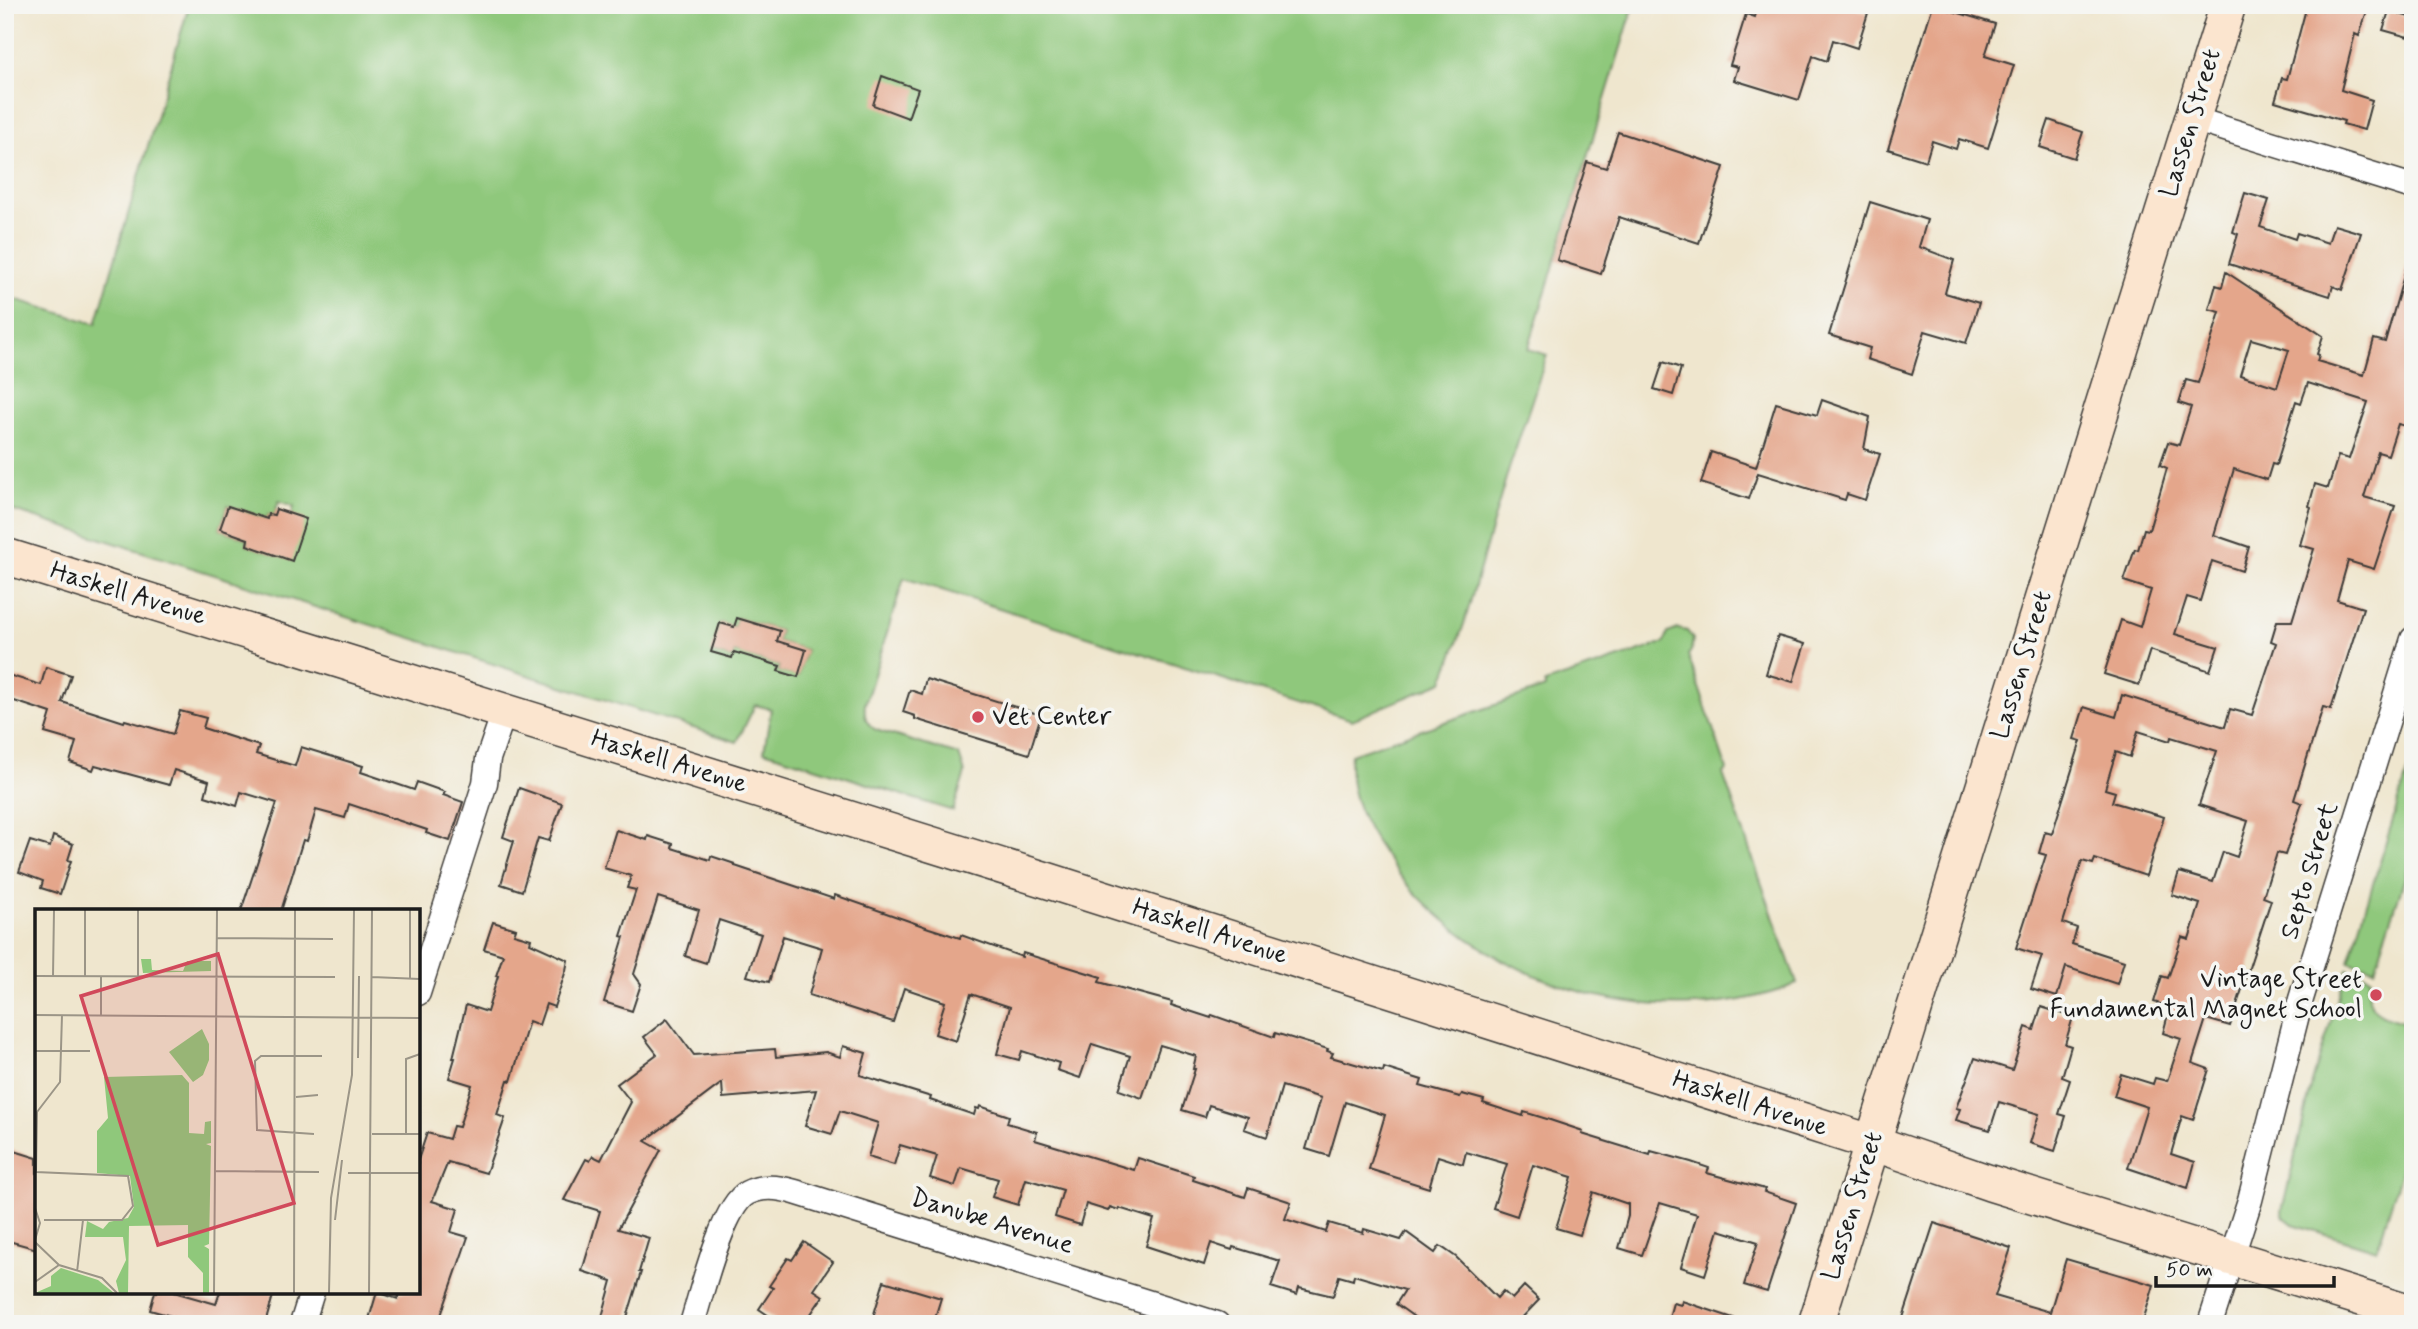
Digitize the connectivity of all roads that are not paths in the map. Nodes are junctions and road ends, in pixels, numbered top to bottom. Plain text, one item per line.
1 (2228, 5) edge
2 (2193, 119) junction
3 (2413, 187) edge
4 (5, 556) edge
5 (2413, 639) edge
6 (504, 712) junction
7 (420, 987) edge
8 (1873, 1143) junction
9 (2231, 1258) junction
10 (311, 1294) edge
11 (2413, 1314) edge
12 (302, 1324) edge
13 (692, 1324) edge
14 (1216, 1324) edge
15 (1816, 1324) edge
16 (2210, 1324) edge

1 - 2 main road, Lassen Street
2 - 3 street
2 - 8 main road, Lassen Street
4 - 6 main road, Haskell Avenue
5 - 9 street, Septo Street
6 - 7 street
6 - 8 main road, Haskell Avenue
8 - 9 main road, Haskell Avenue
8 - 15 main road, Lassen Street
9 - 11 main road, Haskell Avenue
9 - 16 street, Septo Street
10 - 12 street
13 - 14 street, Danube Avenue

